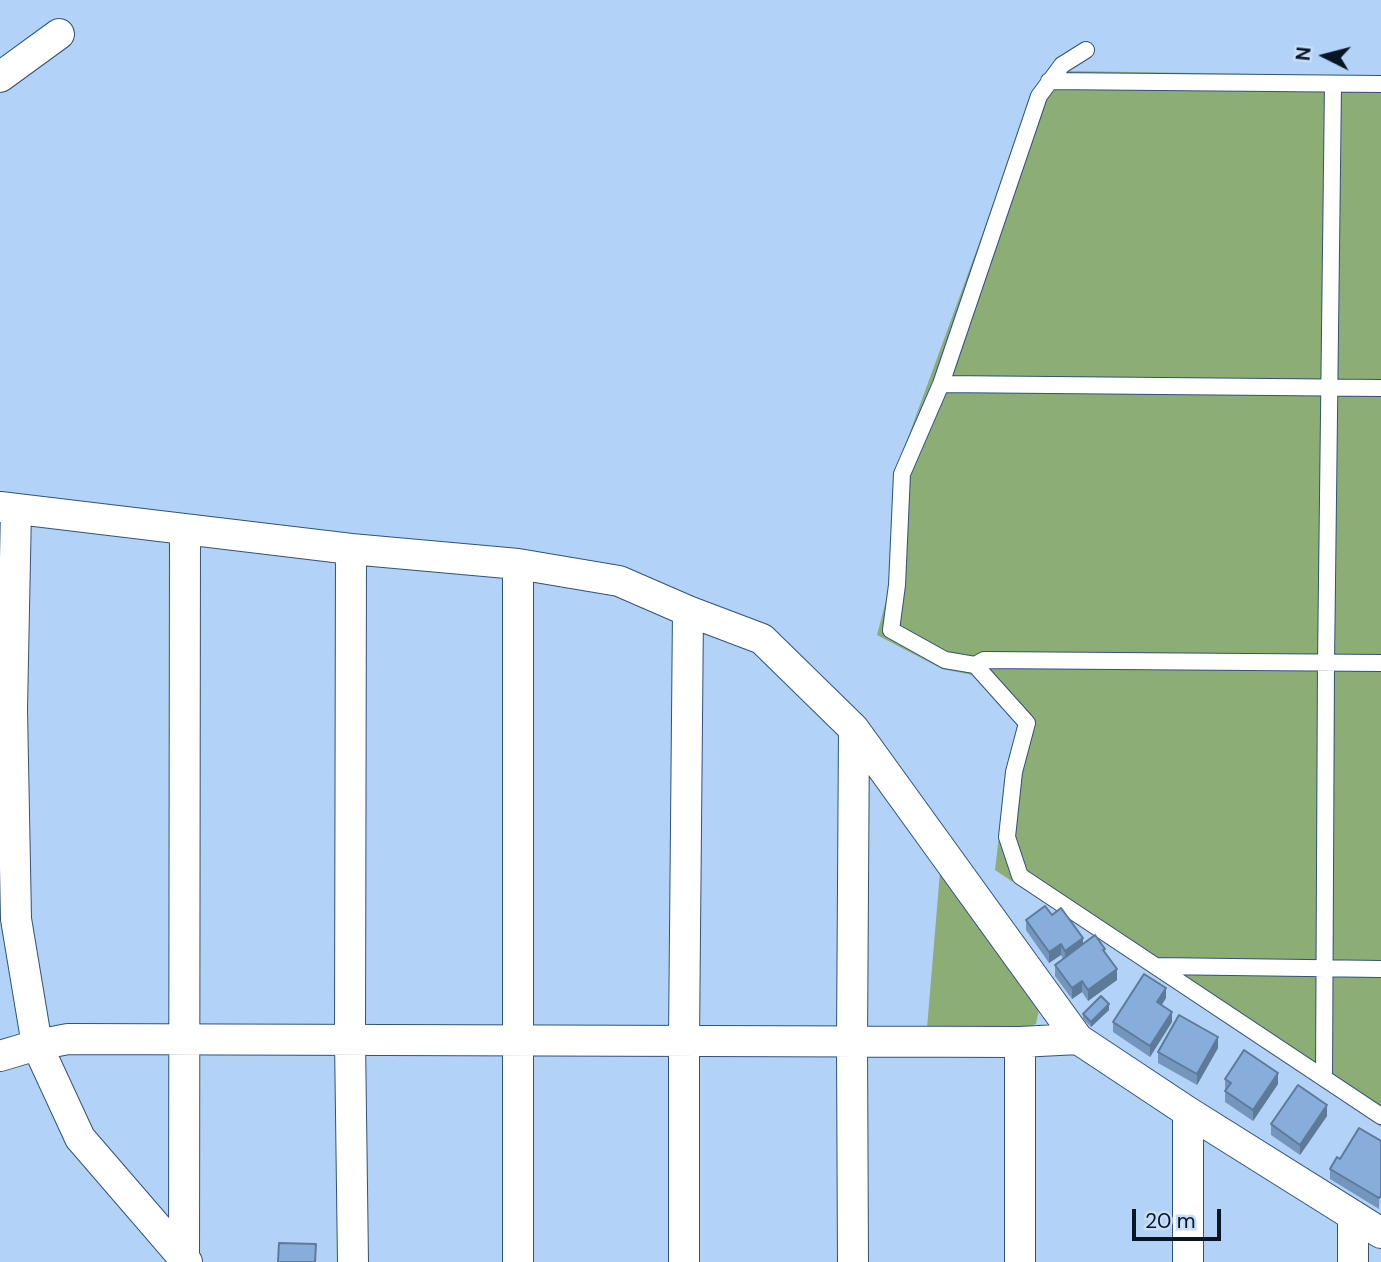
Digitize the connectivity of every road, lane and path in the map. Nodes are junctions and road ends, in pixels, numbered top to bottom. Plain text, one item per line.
1 (59, 34) dead end
2 (1086, 50) dead end
3 (0, 77) edge
4 (1049, 81) junction
5 (1333, 84) junction
6 (1381, 84) edge
7 (941, 384) junction
8 (1329, 388) junction
9 (1381, 388) edge
10 (8, 508) edge
11 (185, 529) junction
12 (351, 549) junction
13 (518, 564) junction
14 (688, 611) junction
15 (1326, 663) junction
16 (1381, 663) edge
17 (975, 665) junction
18 (6, 700) edge
19 (854, 729) junction
20 (1157, 966) junction
21 (1324, 968) junction
22 (1381, 969) edge
23 (185, 1038) junction
24 (350, 1039) junction
25 (1078, 1039) junction
26 (518, 1040) junction
27 (684, 1040) junction
28 (852, 1042) junction
29 (1020, 1042) junction
30 (37, 1045) junction
31 (0, 1056) edge
32 (1324, 1078) junction
33 (1188, 1112) junction
34 (1381, 1116) edge
35 (1353, 1216) junction
36 (1381, 1233) edge
37 (185, 1260) edge
38 (353, 1262) edge
39 (518, 1262) edge
40 (684, 1262) edge
41 (853, 1262) edge
42 (1020, 1262) edge
43 (1188, 1262) edge
44 (1353, 1262) edge

1 - 3 street
2 - 4 lane
4 - 5 lane
4 - 7 lane
5 - 6 lane
5 - 8 lane
7 - 8 lane
7 - 17 lane
8 - 9 lane
8 - 15 lane
10 - 11 street
10 - 18 street
11 - 12 street
11 - 23 street
12 - 13 street
12 - 24 street
13 - 14 street
13 - 26 street
14 - 19 street
14 - 27 street
15 - 16 lane
15 - 17 lane
15 - 21 lane
17 - 20 lane
18 - 30 street
19 - 25 street
19 - 28 street
20 - 21 lane
20 - 32 lane
21 - 22 lane
21 - 32 lane
23 - 24 street
23 - 30 street
23 - 37 street
24 - 26 street
24 - 38 street
25 - 29 street
25 - 33 street
26 - 27 street
26 - 39 street
27 - 28 street
27 - 40 street
28 - 29 street
28 - 41 street
29 - 42 street
30 - 31 street
30 - 37 street
32 - 34 lane
33 - 35 street
33 - 43 street
35 - 36 street
35 - 44 street

